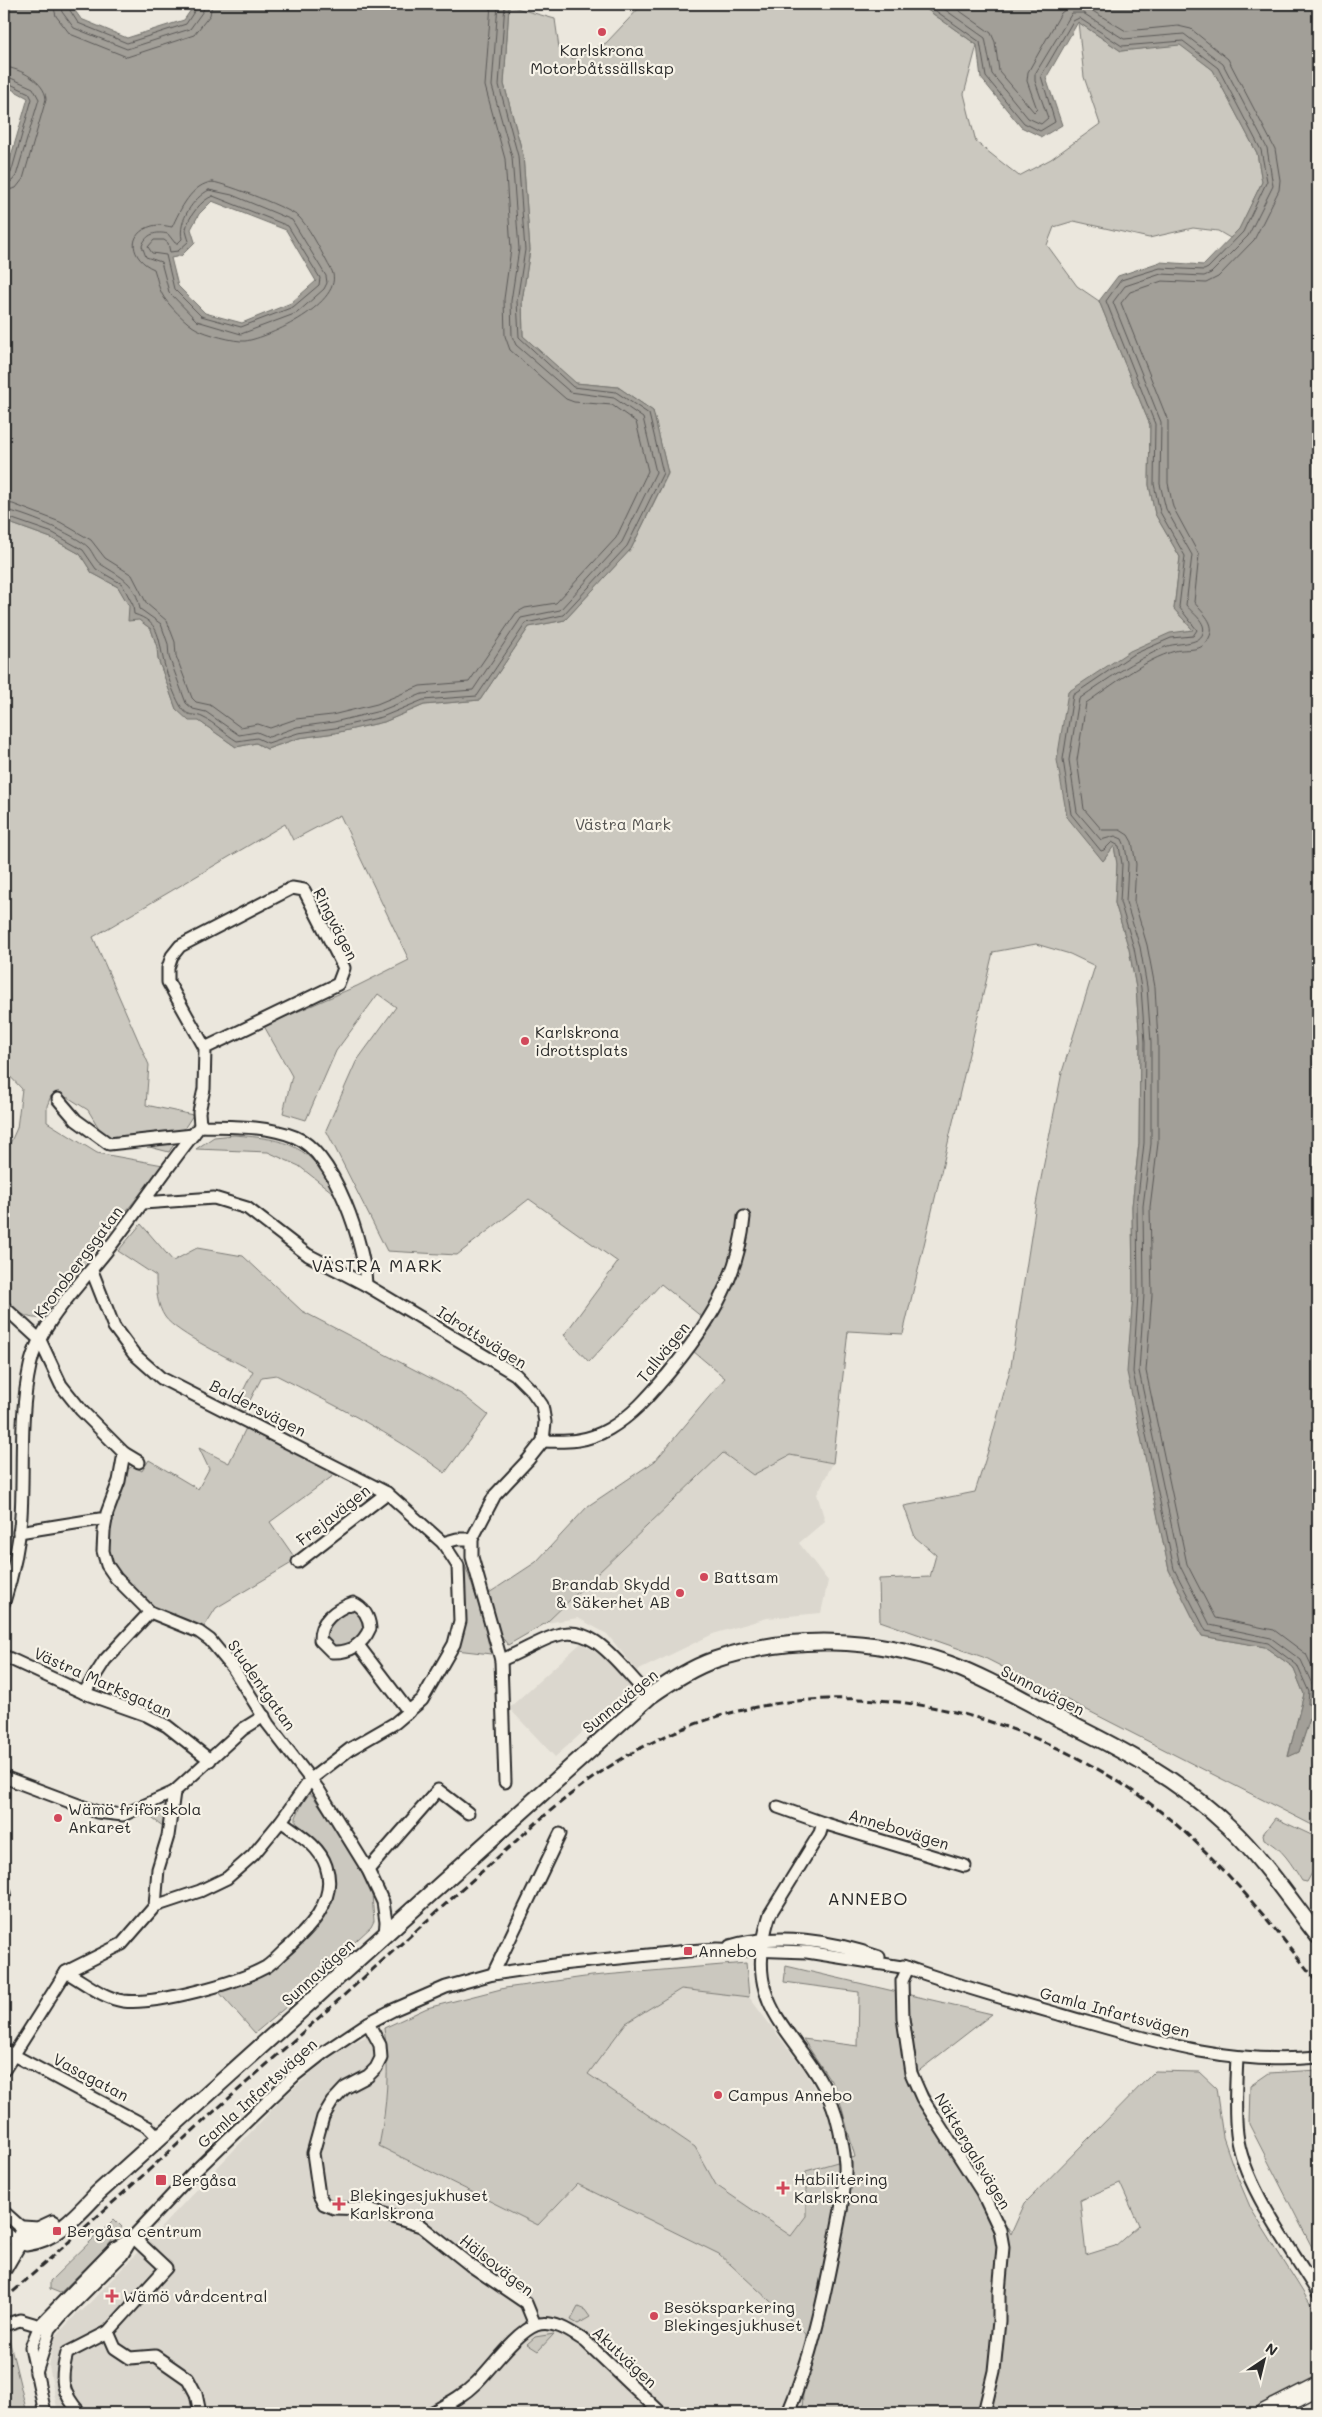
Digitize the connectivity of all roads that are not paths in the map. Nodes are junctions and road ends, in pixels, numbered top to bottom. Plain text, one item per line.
1 (205, 1048) junction
2 (58, 1099) dead end
3 (196, 1130) junction
4 (143, 1203) junction
5 (744, 1217) dead end
6 (92, 1272) junction
7 (366, 1285) junction
8 (4, 1307) edge
9 (40, 1340) junction
10 (543, 1441) junction
11 (124, 1453) junction
12 (138, 1462) dead end
13 (387, 1493) junction
14 (106, 1520) junction
15 (19, 1532) junction
16 (472, 1539) junction
17 (444, 1544) junction
18 (298, 1562) dead end
19 (4, 1602) edge
20 (150, 1612) junction
21 (358, 1645) junction
22 (4, 1656) edge
23 (501, 1660) junction
24 (84, 1693) junction
25 (650, 1696) junction
26 (409, 1712) junction
27 (264, 1716) junction
28 (210, 1760) junction
29 (4, 1777) edge
30 (310, 1779) junction
31 (505, 1782) dead end
32 (174, 1792) junction
33 (778, 1807) dead end
34 (468, 1813) dead end
35 (281, 1821) junction
36 (823, 1823) junction
37 (560, 1834) dead end
38 (965, 1866) dead end
39 (368, 1870) junction
40 (155, 1906) junction
41 (385, 1936) junction
42 (1318, 1936) edge
43 (763, 1945) junction
44 (908, 1968) junction
45 (66, 1972) junction
46 (493, 1974) junction
47 (368, 2023) junction
48 (8, 2052) edge
49 (1237, 2057) junction
50 (1318, 2057) edge
51 (4, 2070) edge
52 (159, 2138) junction
53 (4, 2212) edge
54 (4, 2232) edge
55 (23, 2238) junction
56 (133, 2238) junction
57 (4, 2268) edge
58 (1318, 2293) edge
59 (4, 2325) edge
60 (534, 2325) junction
61 (45, 2327) junction
62 (108, 2332) junction
63 (1318, 2386) edge
64 (45, 2413) edge
65 (80, 2413) edge
66 (200, 2413) edge
67 (432, 2413) edge
68 (661, 2413) edge
69 (788, 2413) edge
70 (984, 2413) edge
71 (1265, 2413) edge

1 - 1 street, Ringvägen
1 - 3 street
2 - 3 street
3 - 4 street, Kronobergsgatan
3 - 7 street
4 - 6 street, Kronobergsgatan
4 - 7 street, Idrottsvägen
5 - 10 street, Tallvägen
6 - 9 street, Kronobergsgatan
6 - 13 street, Baldersvägen
7 - 10 street, Idrottsvägen
8 - 9 street
9 - 11 street
9 - 15 street, Kronobergsgatan
10 - 16 street
11 - 12 street
11 - 14 street, Studentgatan
13 - 17 street, Baldersvägen
13 - 18 street, Frejavägen
14 - 15 street
14 - 20 street, Studentgatan
15 - 19 street, Kronobergsgatan
16 - 17 street
16 - 23 street
17 - 26 street, Baldersvägen
20 - 24 street
20 - 27 street, Studentgatan
21 - 21 street
21 - 26 street
22 - 24 street, Västra Marksgatan
23 - 25 street
23 - 31 street
24 - 28 street, Västra Marksgatan
25 - 41 main road, Sunnavägen
25 - 42 main road, Sunnavägen
26 - 30 street, Baldersvägen
27 - 28 street
27 - 30 street, Studentgatan
28 - 32 street
29 - 32 street
30 - 35 street, Baldersvägen
30 - 39 street, Studentgatan
32 - 40 street
33 - 36 street, Annebovägen
34 - 39 street
35 - 40 street, Baldersvägen
35 - 45 street
36 - 38 street, Annebovägen
36 - 43 street, Annebovägen
37 - 46 street
39 - 41 street, Studentgatan
40 - 45 street
41 - 52 main road, Sunnavägen
43 - 44 street, Gamla Infartsvägen
43 - 46 street, Gamla Infartsvägen
43 - 69 street, Annebovägen
44 - 49 street, Gamla Infartsvägen
44 - 70 street, Näktergalsvägen
45 - 48 street
46 - 47 street, Gamla Infartsvägen
47 - 56 street, Gamla Infartsvägen
47 - 60 street, Hälsovägen
48 - 51 street
48 - 52 street, Vasagatan
49 - 50 street, Gamla Infartsvägen
49 - 58 street
52 - 55 main road, Sunnavägen
53 - 55 street
54 - 55 street
55 - 57 main road
56 - 61 street, Gamla Infartsvägen
56 - 61 street, Gamla Infartsvägen
56 - 62 street
59 - 61 street
60 - 67 street
60 - 68 street, Akutvägen
61 - 64 street
62 - 65 street
62 - 66 street
63 - 71 highway

